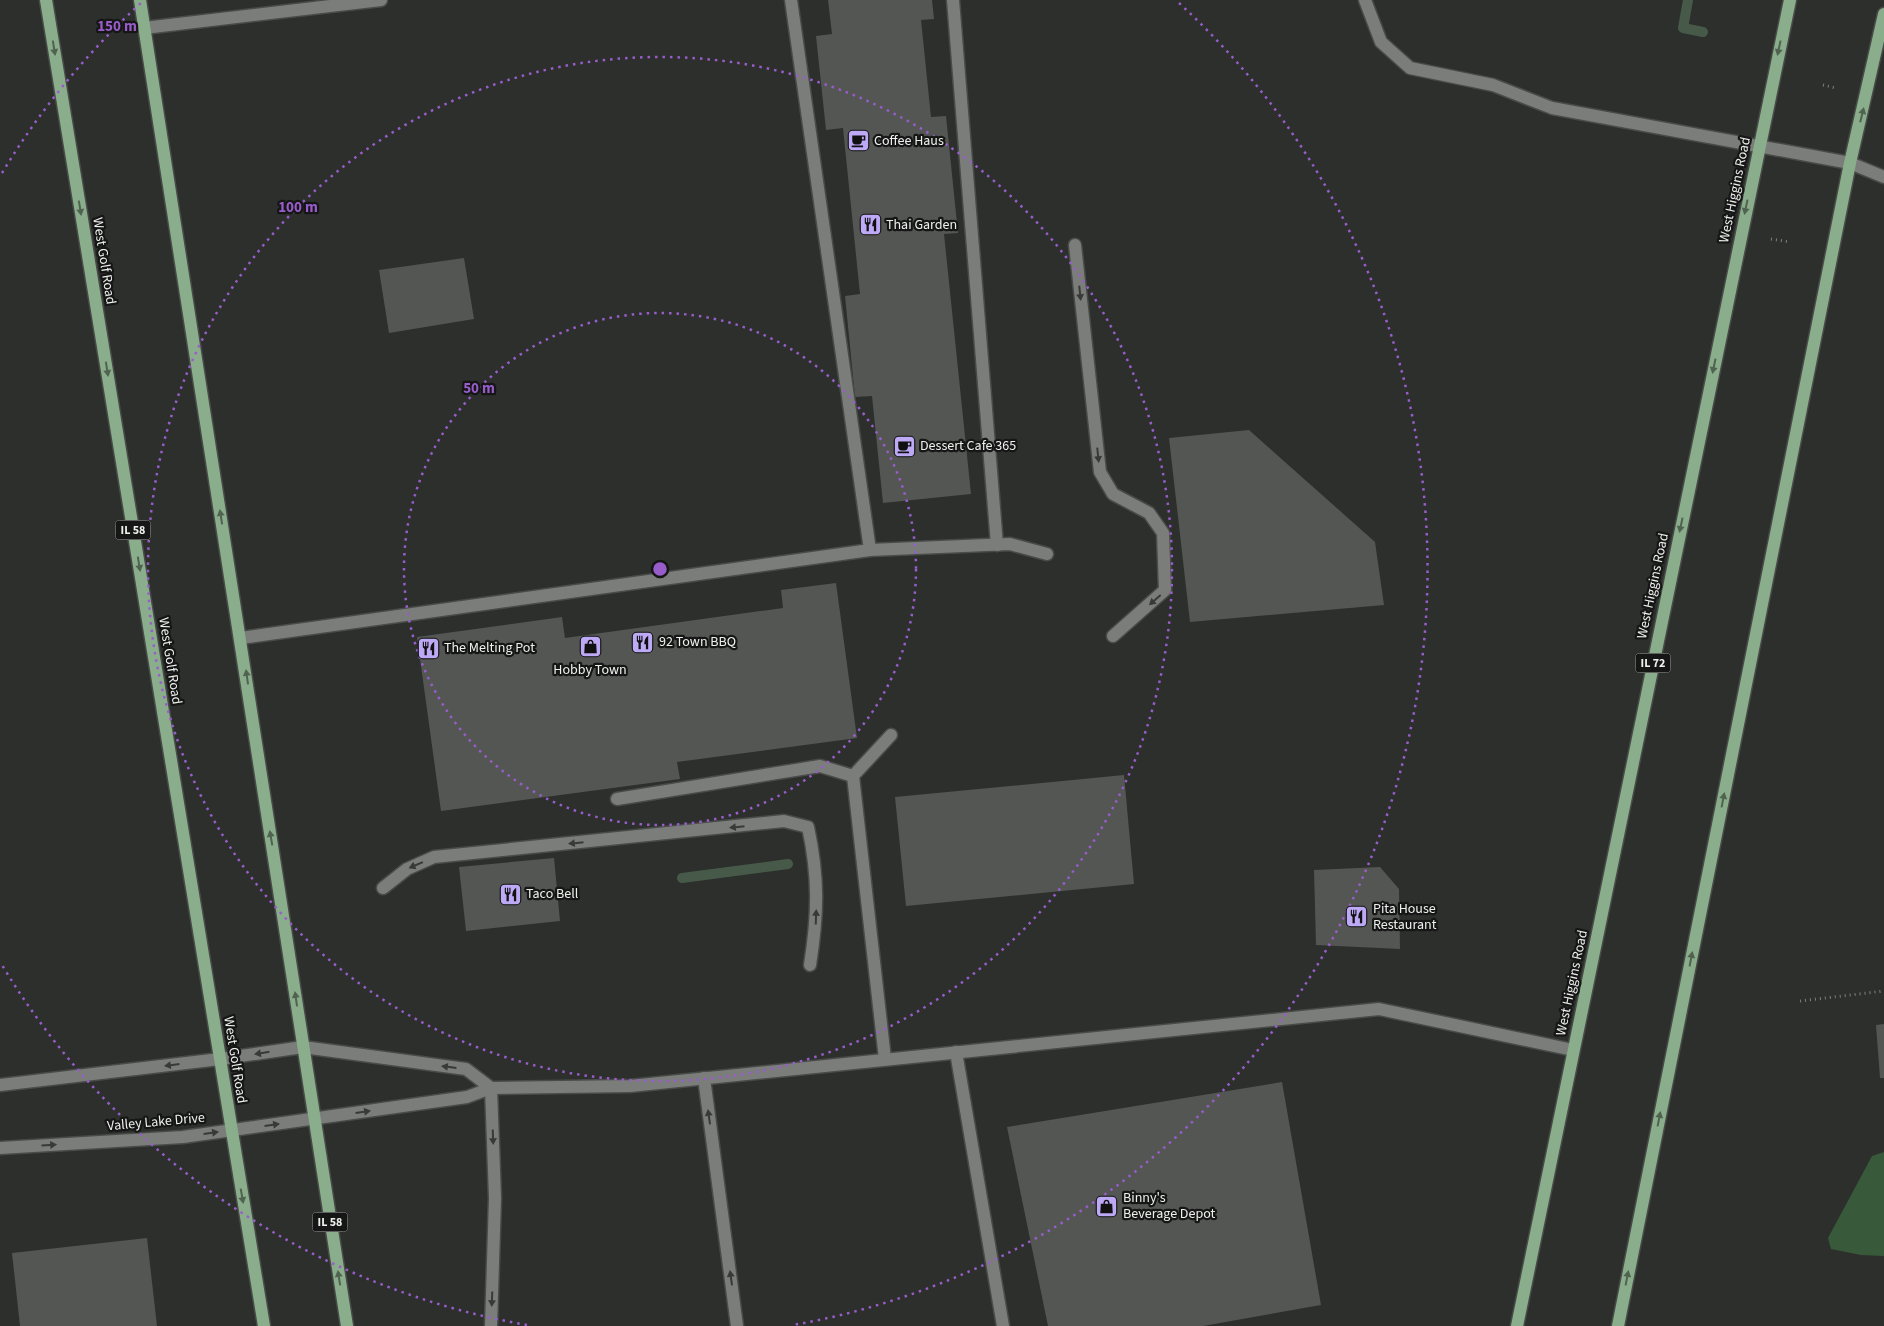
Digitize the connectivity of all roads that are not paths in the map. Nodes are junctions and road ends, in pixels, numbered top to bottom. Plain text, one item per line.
1 (46, 0) edge
2 (140, 0) edge
3 (381, 0) edge
4 (791, 0) edge
5 (953, 0) edge
6 (1365, 0) edge
7 (1790, 0) edge
8 (1884, 14) edge
9 (144, 28) junction
10 (1759, 145) junction
11 (1850, 163) junction
12 (1884, 177) edge
13 (1075, 245) dead end
14 (997, 545) junction
15 (870, 550) junction
16 (1047, 554) dead end
17 (1113, 636) dead end
18 (241, 638) junction
19 (891, 735) dead end
20 (853, 776) junction
21 (617, 799) dead end
22 (383, 888) dead end
23 (810, 965) dead end
24 (303, 1047) junction
25 (1573, 1050) junction
26 (956, 1052) junction
27 (220, 1059) junction
28 (885, 1059) junction
29 (704, 1078) junction
30 (0, 1085) edge
31 (491, 1088) junction
32 (314, 1119) junction
33 (231, 1130) junction
34 (0, 1148) edge
35 (264, 1326) edge
36 (347, 1326) edge
37 (491, 1326) edge
38 (737, 1326) edge
39 (1003, 1326) edge
40 (1517, 1326) edge
41 (1618, 1326) edge

1 -> 27 main road, West Golf Road / IL 58
2 - 9 main road, IL 58
3 - 9 street
4 - 15 street
5 - 14 street
6 - 10 street
7 -> 10 main road, West Higgins Road / IL 72
11 -> 8 main road
18 -> 9 main road, IL 58
10 - 11 street
10 -> 25 main road, West Higgins Road / IL 72
11 - 12 street
41 -> 11 main road
13 -> 17 street
14 - 15 street
14 - 16 street
15 - 18 street
24 -> 18 main road, IL 58
19 - 20 street
20 - 21 street
20 - 28 street
23 -> 22 street
24 -> 27 street
31 -> 24 street
24 - 32 main road, IL 58
25 - 26 street, Valley Lake Drive
25 - 40 main road, West Higgins Road / IL 72
26 - 28 street, Valley Lake Drive
26 - 39 street
27 -> 30 street
27 - 33 main road, West Golf Road / IL 58
28 - 29 street, Valley Lake Drive
29 - 31 street, Valley Lake Drive
38 -> 29 street
32 -> 31 street, Valley Lake Drive
31 -> 37 street
33 -> 32 street, Valley Lake Drive
36 -> 32 main road, IL 58
34 -> 33 street, Valley Lake Drive
33 -> 35 main road, West Golf Road / IL 58

